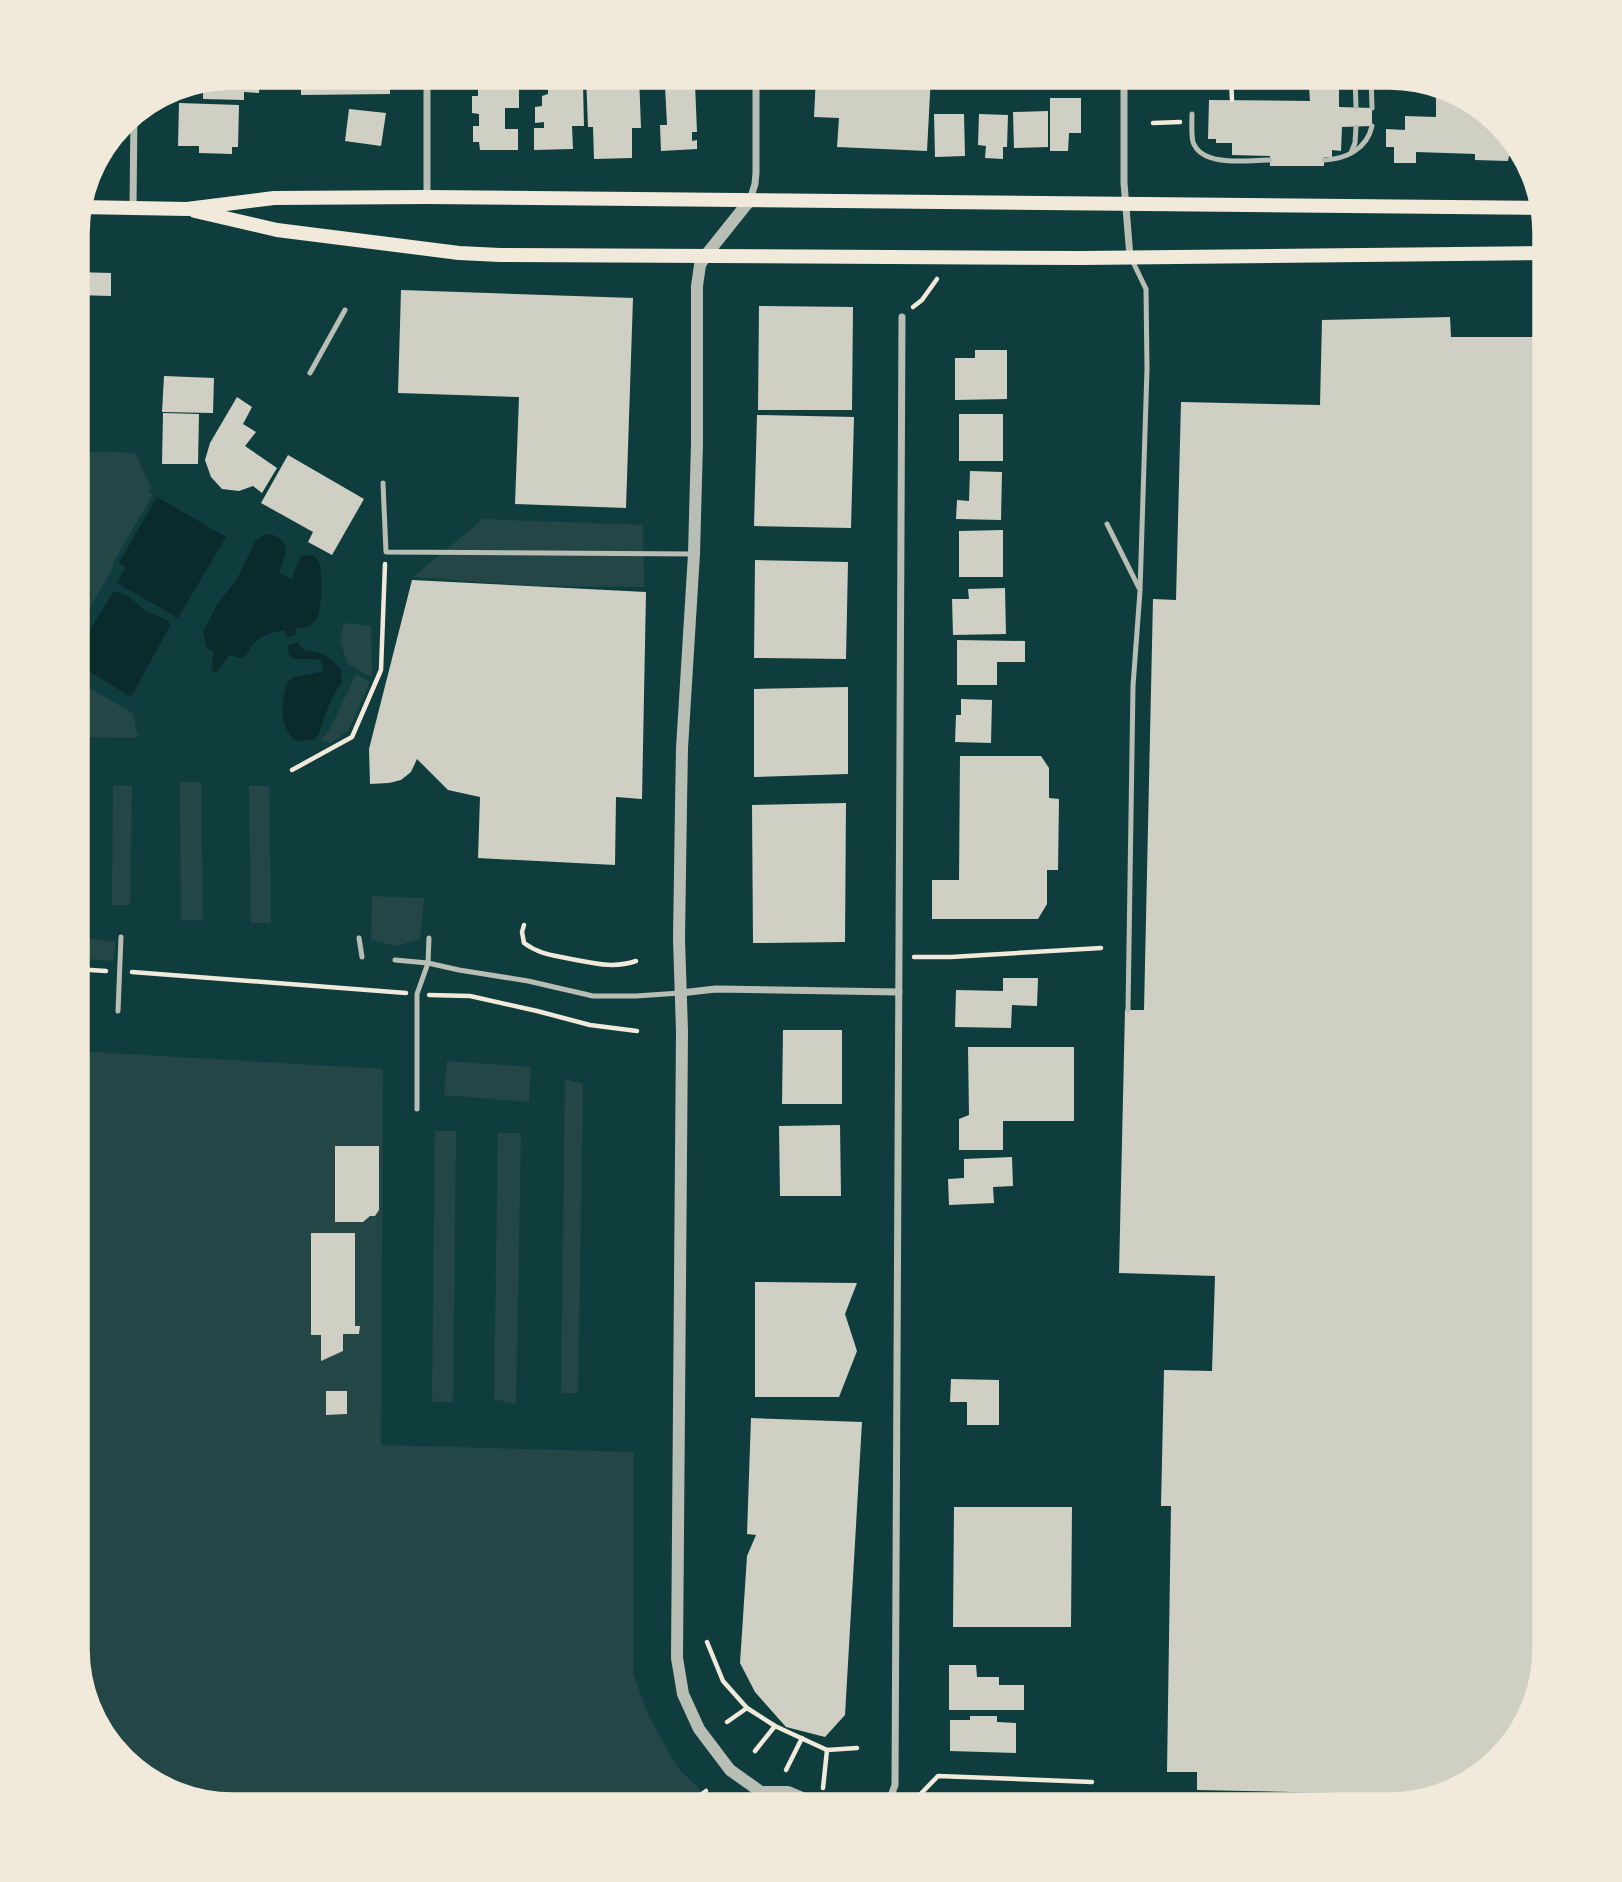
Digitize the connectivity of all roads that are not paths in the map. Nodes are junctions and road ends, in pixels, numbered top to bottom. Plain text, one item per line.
1 (427, 88) edge
2 (756, 88) edge
3 (1124, 88) edge
4 (1355, 88) edge
5 (1371, 88) edge
6 (1356, 107) dead end
7 (1372, 108) dead end
8 (1192, 118) road end
9 (134, 126) edge
10 (1372, 126) dead end
11 (1356, 127) dead end
12 (1351, 153) junction
13 (1270, 160) dead end
14 (1324, 160) dead end
15 (427, 197) junction
16 (750, 200) junction
17 (1126, 204) junction
18 (90, 207) edge
19 (133, 207) junction
20 (1532, 208) edge
21 (187, 209) junction
22 (1534, 253) edge
23 (706, 255) junction
24 (1130, 257) junction
25 (345, 310) dead end
26 (902, 317) road end
27 (310, 373) dead end
28 (383, 483) dead end
29 (1107, 524) dead end
30 (694, 554) junction
31 (1140, 591) junction
32 (121, 937) dead end
33 (359, 938) dead end
34 (429, 938) dead end
35 (362, 957) dead end
36 (395, 960) dead end
37 (428, 963) junction
38 (899, 992) junction
39 (680, 993) junction
40 (1128, 1010) dead end
41 (118, 1011) dead end
42 (417, 1109) dead end
43 (761, 1792) joint
44 (795, 1794) edge
45 (892, 1794) edge

1 - 15 street
2 - 16 street
3 - 17 street
4 - 6 lane
5 - 7 lane
8 - 13 lane
9 - 19 street
10 - 12 lane
11 - 12 lane
12 - 14 lane
15 - 16 main road
15 - 21 main road
16 - 17 main road
16 - 23 street
17 - 20 main road
17 - 24 street
18 - 19 main road
19 - 21 main road
21 - 23 main road
22 - 24 main road
23 - 24 main road
23 - 30 street
24 - 31 lane
25 - 27 lane
26 - 38 street
28 - 30 lane
29 - 31 lane
30 - 39 street
31 - 40 lane
32 - 41 lane
33 - 35 lane
34 - 37 lane
36 - 37 lane
37 - 39 lane
37 - 42 lane
38 - 39 street
38 - 45 street
39 - 43 street
43 - 44 street

